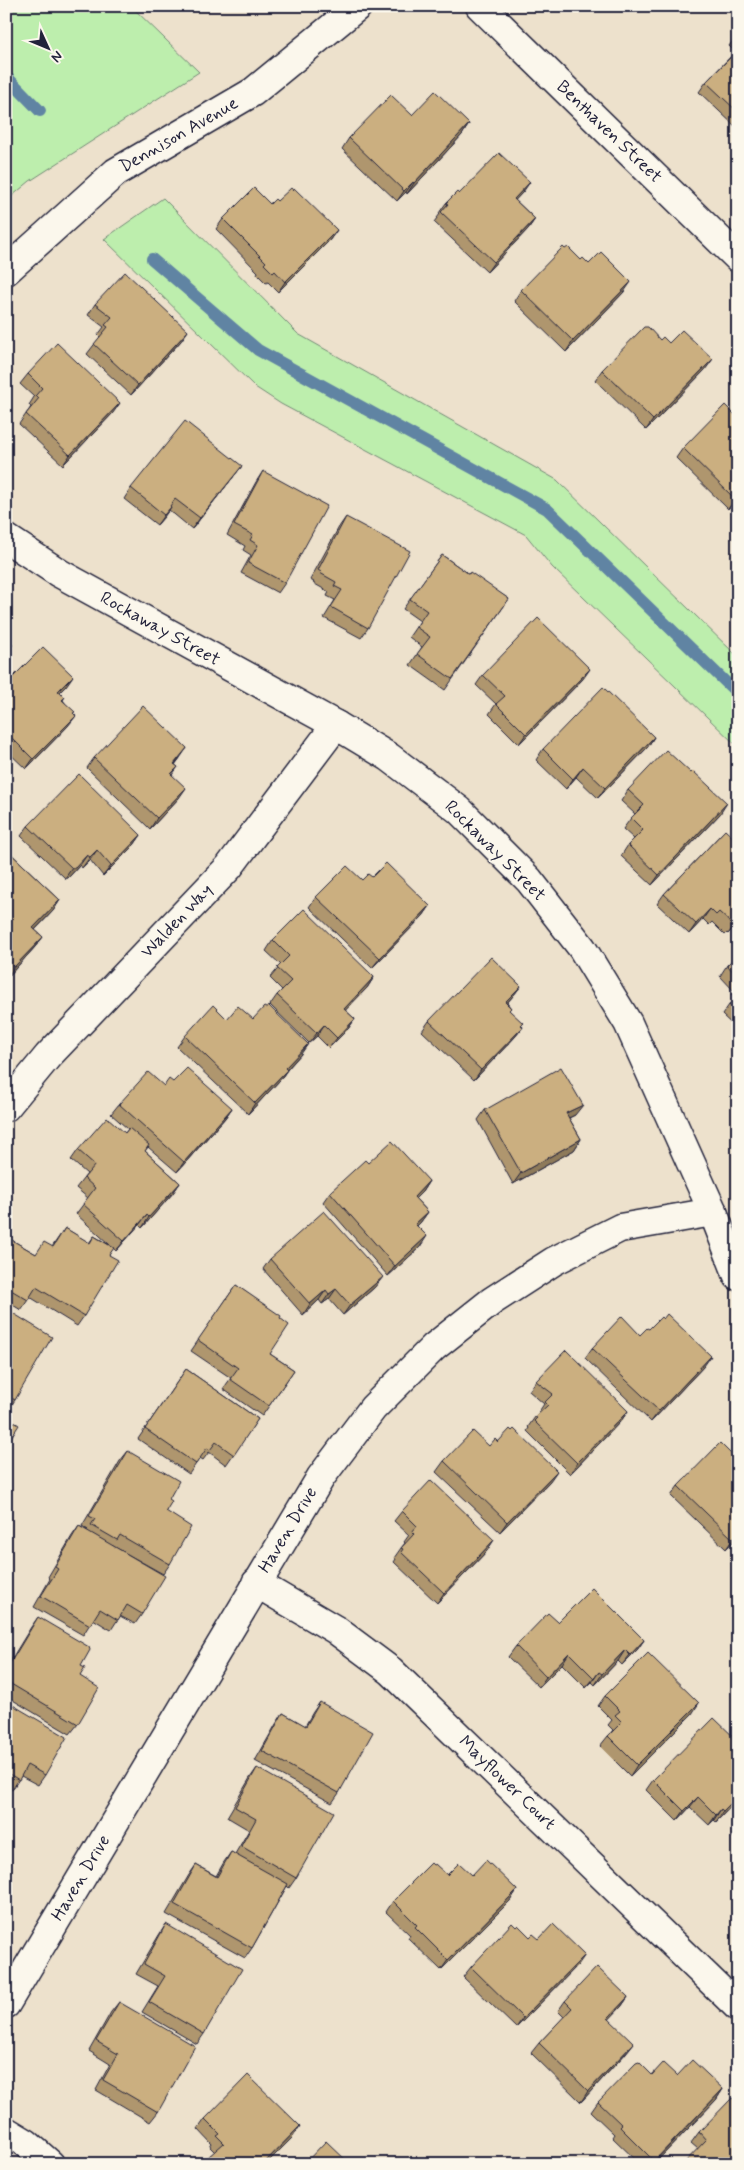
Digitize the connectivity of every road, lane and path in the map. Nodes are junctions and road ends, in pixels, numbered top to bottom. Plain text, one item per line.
1 (358, 6) edge
2 (480, 6) edge
3 (738, 258) edge
4 (6, 271) edge
5 (6, 538) edge
6 (336, 725) junction
7 (6, 1107) edge
8 (713, 1212) junction
9 (738, 1276) edge
10 (256, 1583) junction
11 (6, 2004) edge
12 (738, 2007) edge
13 (6, 2131) edge
14 (50, 2164) edge

1 - 4 street, Dennison Avenue
2 - 3 street, Benthaven Street
5 - 6 street, Rockaway Street
6 - 7 street, Walden Way
6 - 8 street, Rockaway Street
8 - 9 street, Rockaway Street
8 - 10 street, Haven Drive
10 - 11 street, Haven Drive
10 - 12 street, Mayflower Court
13 - 14 street

